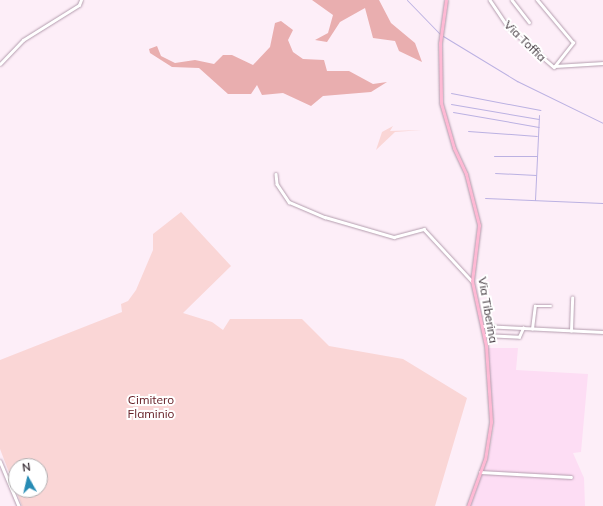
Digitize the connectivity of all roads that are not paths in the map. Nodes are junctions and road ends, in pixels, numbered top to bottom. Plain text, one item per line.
1 (80, 0) edge
2 (446, 0) edge
3 (490, 0) edge
4 (512, 0) edge
5 (537, 0) edge
6 (529, 22) dead end
7 (0, 64) edge
8 (603, 64) edge
9 (555, 66) junction
10 (276, 174) dead end
11 (472, 281) junction
12 (572, 298) dead end
13 (551, 306) dead end
14 (483, 326) junction
15 (523, 328) junction
16 (532, 329) junction
17 (571, 331) junction
18 (603, 332) edge
19 (484, 335) junction
20 (0, 460) edge
21 (480, 472) junction
22 (571, 477) dead end
23 (19, 506) edge
24 (468, 506) edge

1 - 7 street
2 - 11 main road, Via Tiberina
3 - 9 street, Via Toffia
4 - 6 street
5 - 9 street, Via Toffia
8 - 9 street
10 - 11 street
11 - 14 main road, Via Tiberina
12 - 17 street
13 - 16 street
14 - 15 street
14 - 19 main road, Via Tiberina
15 - 16 street
15 - 19 street
16 - 17 street
17 - 18 street
19 - 21 main road, Via Tiberina
20 - 23 street
21 - 22 street
21 - 24 main road, Via Tiberina

